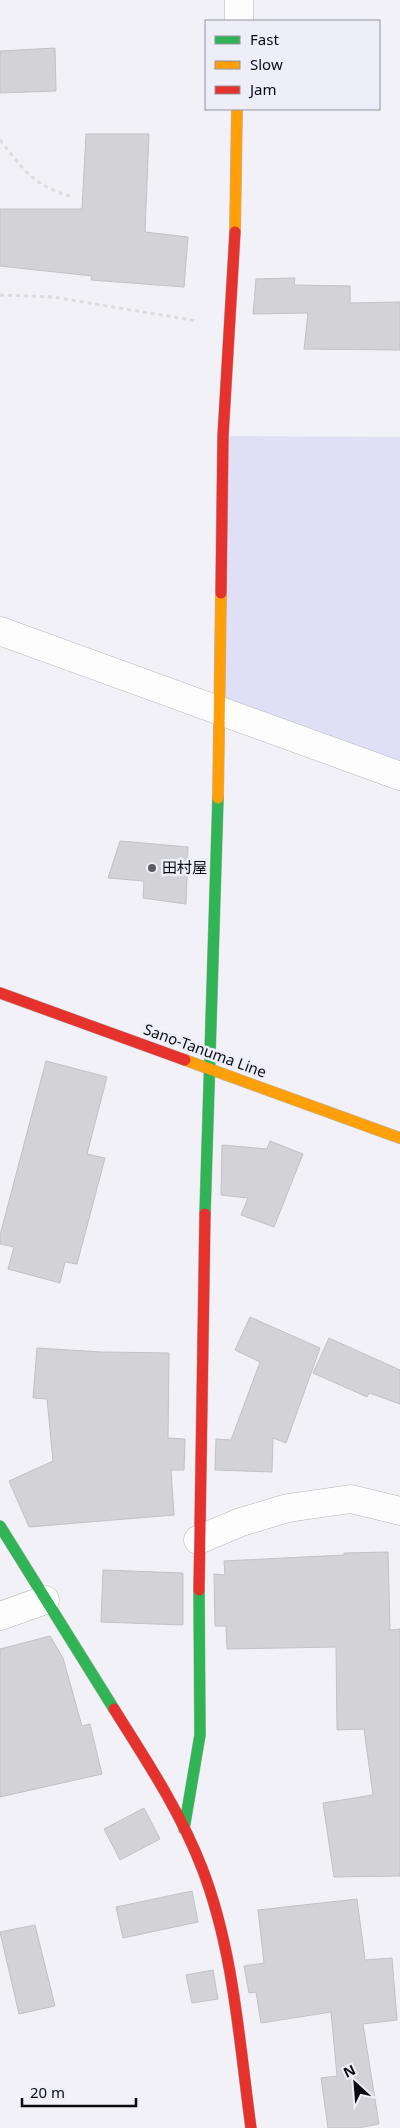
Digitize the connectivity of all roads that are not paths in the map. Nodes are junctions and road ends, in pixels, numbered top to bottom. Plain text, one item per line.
1 (239, 0) edge
2 (239, 20) edge
3 (237, 110) edge
4 (0, 631) edge
5 (220, 710) junction
6 (400, 776) edge
7 (0, 993) edge
8 (208, 1067) junction
9 (400, 1138) edge
10 (400, 1511) edge
11 (0, 1526) edge
12 (198, 1540) junction
13 (45, 1600) junction
14 (0, 1616) edge
15 (184, 1829) junction
16 (251, 2128) edge

1 - 2 street
3 - 5 street
4 - 5 street
5 - 6 street
5 - 8 street
7 - 8 street, Sano-Tanuma Line
8 - 9 street, Sano-Tanuma Line
8 - 12 street
10 - 12 street
11 - 13 street
12 - 15 street
13 - 14 street
13 - 15 street
15 - 16 street

